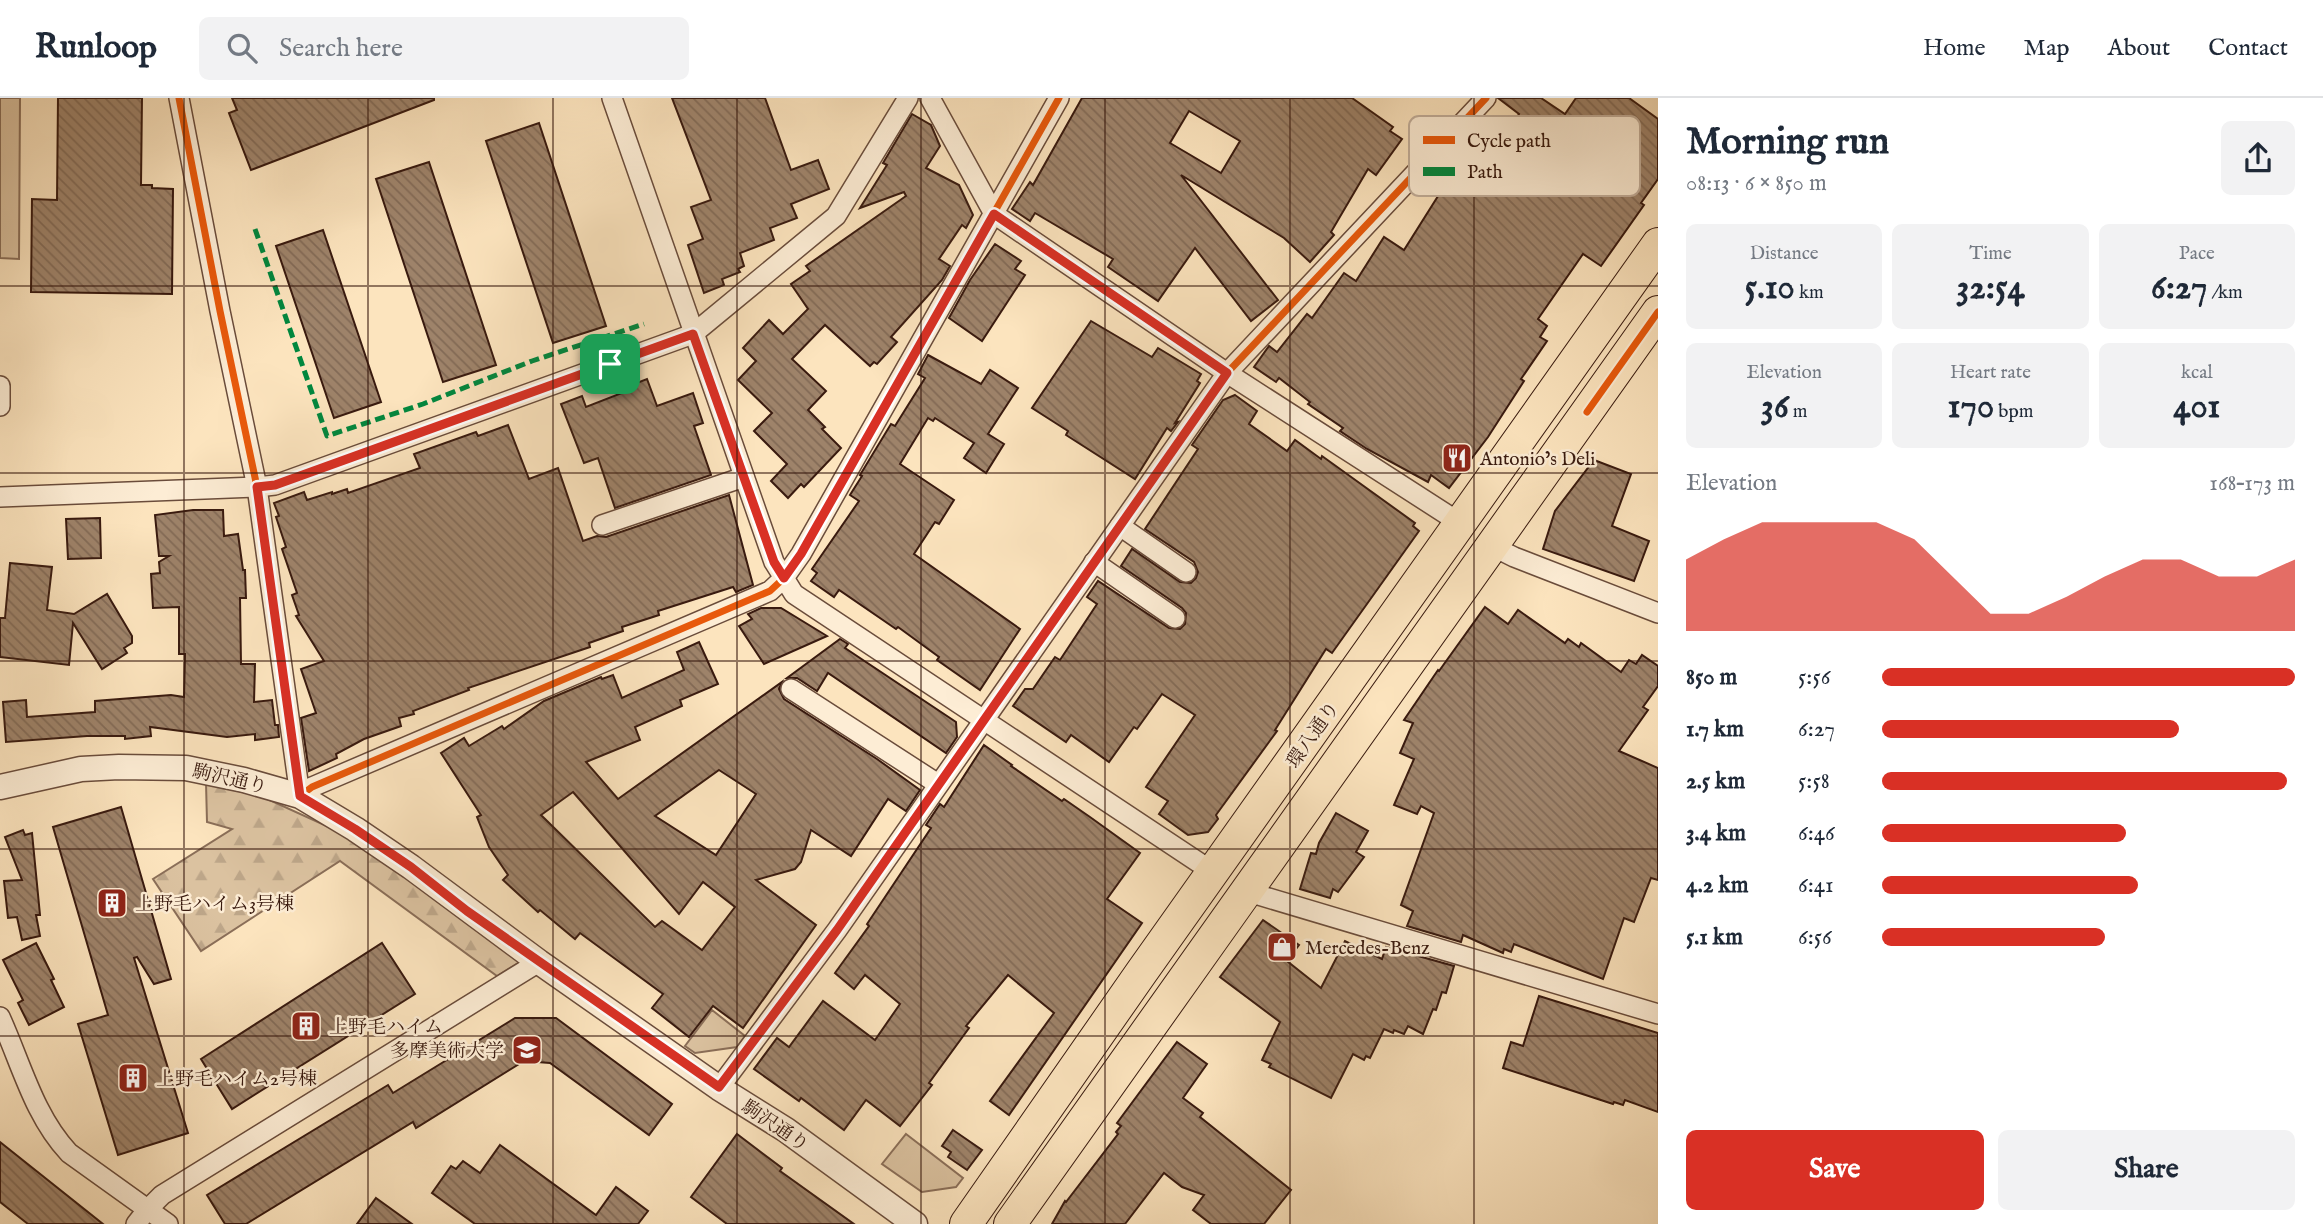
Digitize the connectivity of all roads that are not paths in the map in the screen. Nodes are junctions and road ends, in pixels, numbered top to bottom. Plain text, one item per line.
1 (179, 98) edge
2 (612, 98) edge
3 (908, 98) edge
4 (930, 98) edge
5 (1059, 98) edge
6 (1486, 98) edge
7 (1469, 116) edge
8 (1409, 180) edge
9 (994, 214) junction
10 (1658, 244) edge
11 (1658, 313) edge
12 (693, 334) junction
13 (1584, 348) junction
14 (1616, 371) junction
15 (1227, 373) junction
16 (0, 386) edge
17 (0, 406) edge
18 (744, 477) junction
19 (257, 487) junction
20 (0, 498) edge
21 (1460, 523) junction
22 (603, 526) dead end
23 (1120, 526) junction
24 (1492, 545) junction
25 (1094, 562) junction
26 (1186, 572) dead end
27 (784, 578) junction
28 (1658, 613) edge
29 (1175, 618) dead end
30 (791, 689) dead end
31 (984, 719) junction
32 (938, 785) junction
33 (0, 787) edge
34 (300, 796) junction
35 (1213, 872) junction
36 (1245, 891) junction
37 (539, 962) junction
38 (1658, 1014) edge
39 (0, 1017) edge
40 (7, 1050) edge
41 (719, 1087) junction
42 (141, 1217) edge
43 (168, 1224) edge
44 (915, 1224) edge
45 (966, 1224) edge
46 (1010, 1224) edge

1 - 19 street
2 - 12 street
3 - 12 street
4 - 9 street
5 - 9 street
6 - 7 street
8 - 15 street
9 - 15 street
9 - 27 street
10 - 13 highway, 環八通り
11 - 14 highway, 環八通り
12 - 18 street
12 - 19 street
13 - 14 highway
13 - 21 highway, 環八通り
14 - 24 highway, 環八通り
15 - 21 street
15 - 23 street
16 - 17 street
18 - 22 street
18 - 27 street
19 - 20 street
19 - 34 street
21 - 35 highway, 環八通り
23 - 25 street
23 - 26 street
24 - 28 street
24 - 36 highway, 環八通り
25 - 29 street
25 - 31 street
27 - 31 street
27 - 34 street
30 - 32 street
31 - 32 street
31 - 35 street
32 - 41 street
33 - 34 street, 駒沢通り
34 - 37 street, 駒沢通り
35 - 45 highway, 環八通り
36 - 38 street
36 - 46 highway, 環八通り
37 - 41 street, 駒沢通り
37 - 42 street
39 - 40 street
40 - 42 street
41 - 44 street, 駒沢通り
42 - 43 street

